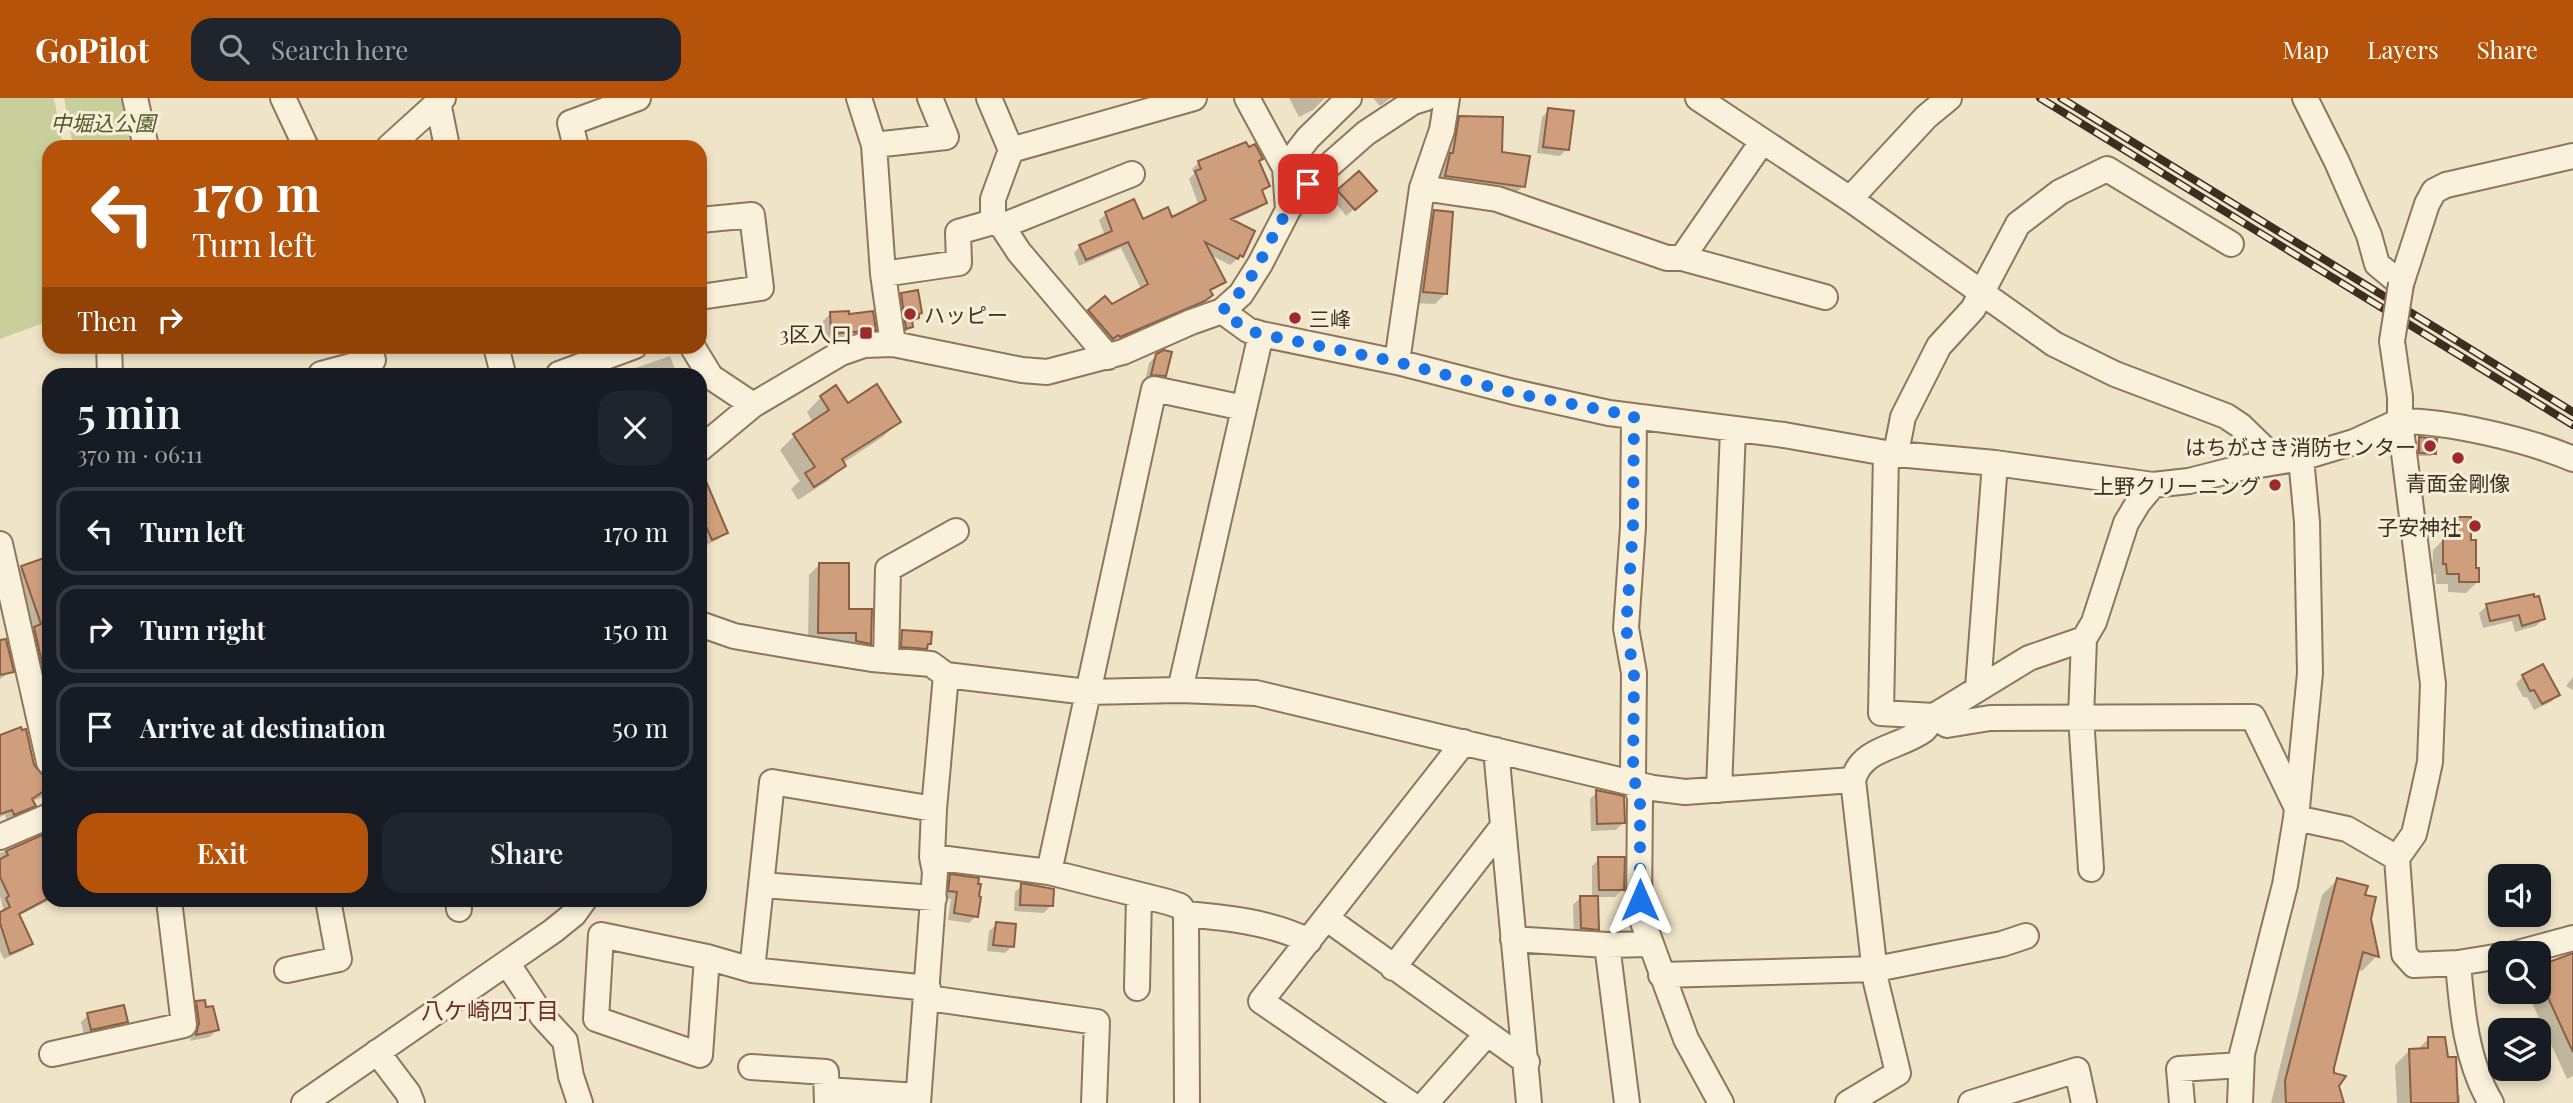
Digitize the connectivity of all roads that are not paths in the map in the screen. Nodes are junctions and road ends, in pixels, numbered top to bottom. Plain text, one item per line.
1 (135, 98) edge
2 (283, 98) edge
3 (638, 98) edge
4 (859, 98) edge
5 (930, 98) edge
6 (989, 98) edge
7 (1194, 98) edge
8 (1247, 98) edge
9 (1348, 98) edge
10 (1426, 98) edge
11 (1447, 98) edge
12 (1698, 98) edge
13 (1948, 98) edge
14 (2305, 98) edge
15 (440, 100) edge
16 (144, 140) edge
17 (303, 140) edge
18 (397, 140) edge
19 (446, 140) edge
20 (574, 140) edge
21 (1762, 142) junction
22 (874, 145) junction
23 (1011, 150) junction
24 (2573, 156) edge
25 (1285, 168) junction
26 (1132, 174) dead end
27 (1422, 188) junction
28 (1850, 199) junction
29 (1288, 210) junction
30 (707, 219) edge
31 (997, 224) junction
32 (2231, 244) dead end
33 (1682, 258) junction
34 (883, 274) junction
35 (2401, 284) junction
36 (1981, 292) junction
37 (707, 296) edge
38 (1825, 297) dead end
39 (1222, 311) junction
40 (1261, 334) junction
41 (892, 344) junction
42 (613, 354) edge
43 (1108, 357) junction
44 (374, 360) edge
45 (1397, 362) junction
46 (344, 368) edge
47 (575, 368) edge
48 (707, 371) edge
49 (753, 405) junction
50 (1244, 408) junction
51 (1634, 416) junction
52 (2400, 421) junction
53 (1733, 429) junction
54 (707, 443) edge
55 (1891, 453) junction
56 (2573, 459) edge
57 (2289, 460) junction
58 (1995, 463) junction
59 (2153, 485) junction
60 (956, 531) dead end
61 (0, 544) edge
62 (707, 626) edge
63 (2084, 639) junction
64 (886, 660) junction
65 (946, 675) junction
66 (1978, 688) junction
67 (1180, 690) junction
68 (1087, 692) junction
69 (1934, 716) junction
70 (2081, 717) junction
71 (42, 731) edge
72 (1464, 742) junction
73 (1496, 750) junction
74 (1853, 780) junction
75 (1637, 783) junction
76 (1719, 790) junction
77 (934, 809) junction
78 (2296, 812) junction
79 (42, 819) edge
80 (1503, 826) junction
81 (0, 838) edge
82 (932, 857) junction
83 (2397, 858) junction
84 (2091, 869) dead end
85 (1049, 872) junction
86 (761, 885) junction
87 (1139, 896) junction
88 (934, 898) junction
89 (170, 907) edge
90 (329, 907) edge
91 (579, 907) edge
92 (1186, 914) junction
93 (1326, 918) junction
94 (2026, 936) dead end
95 (2573, 938) edge
96 (1513, 939) junction
97 (1309, 941) junction
98 (1607, 944) junction
99 (1650, 944) junction
100 (2551, 944) edge
101 (707, 957) junction
102 (2488, 958) edge
103 (507, 963) junction
104 (2458, 963) junction
105 (1393, 968) junction
106 (1875, 969) junction
107 (287, 970) dead end
108 (751, 970) junction
109 (1661, 975) junction
110 (1137, 988) dead end
111 (928, 993) junction
112 (1486, 1035) junction
113 (377, 1052) junction
114 (52, 1054) dead end
115 (1527, 1062) junction
116 (2241, 1065) junction
117 (751, 1067) dead end
118 (827, 1097) edge
119 (918, 1099) edge
120 (304, 1103) edge
121 (412, 1103) edge
122 (580, 1103) edge
123 (1094, 1103) edge
124 (1187, 1103) edge
125 (1409, 1103) edge
126 (1426, 1103) edge
127 (1530, 1103) edge
128 (1627, 1103) edge
129 (1721, 1103) edge
130 (1848, 1103) edge
131 (1971, 1103) edge
132 (2084, 1103) edge
133 (2182, 1103) edge
134 (2240, 1103) edge
135 (2491, 1103) edge

1 - 16 street
2 - 17 street
3 - 20 street
4 - 22 street
5 - 22 street
6 - 23 street
7 - 23 street
8 - 25 street
9 - 25 street
10 - 29 street
11 - 27 street
12 - 21 street
13 - 28 street
14 - 35 street
15 - 18 street
15 - 19 street
21 - 28 street
21 - 33 street
22 - 34 street
23 - 31 street
24 - 35 street
25 - 29 street
26 - 31 street
27 - 33 street
27 - 45 street
28 - 36 street
29 - 39 street
30 - 37 street
31 - 34 street
31 - 43 street
32 - 36 street
33 - 38 street
34 - 41 street
35 - 52 street, bridge
36 - 55 street
36 - 57 street
39 - 40 street
39 - 43 street
40 - 45 street
40 - 50 street
41 - 43 street
41 - 49 street
42 - 47 street
44 - 46 street
45 - 51 street
48 - 49 street
49 - 54 street
50 - 67 street
50 - 68 street
51 - 53 street
51 - 75 street
52 - 56 street
52 - 57 street
52 - 83 street
53 - 55 street
53 - 76 street
55 - 58 street
55 - 69 street
57 - 59 street
57 - 78 street
58 - 59 street
58 - 66 street
59 - 63 street
60 - 64 street
61 - 71 street
62 - 64 street
63 - 66 street
63 - 70 street
64 - 65 street
65 - 68 street
65 - 77 street
66 - 69 street
67 - 68 street
67 - 72 street
68 - 85 street
69 - 70 street
69 - 74 street
70 - 78 street
70 - 84 street
72 - 73 street
72 - 93 street
73 - 75 street
73 - 80 street
74 - 76 street
74 - 106 street
75 - 76 street
75 - 99 street
77 - 82 street
77 - 86 street
78 - 83 street
78 - 116 street
79 - 81 street
80 - 96 street
80 - 105 street
82 - 85 street
82 - 88 street
83 - 104 street
85 - 87 street
86 - 88 street
86 - 108 street
87 - 92 street
87 - 110 street
88 - 111 street
89 - 114 street
90 - 107 street
91 - 103 street
92 - 97 street
92 - 124 street
93 - 97 street
93 - 105 street
94 - 106 street
95 - 100 street
96 - 98 street
96 - 115 street
97 - 125 street
98 - 99 street
98 - 128 street
99 - 109 street
101 - 101 street
101 - 108 street
102 - 104 street
103 - 113 street
103 - 122 street
104 - 135 street
105 - 112 street
106 - 109 street
106 - 130 street
108 - 111 street
109 - 129 street
111 - 119 street
111 - 123 street
112 - 115 street
112 - 126 street
113 - 120 street
113 - 121 street
115 - 127 street
116 - 133 street
116 - 134 street
117 - 118 street
118 - 119 street
131 - 132 street

